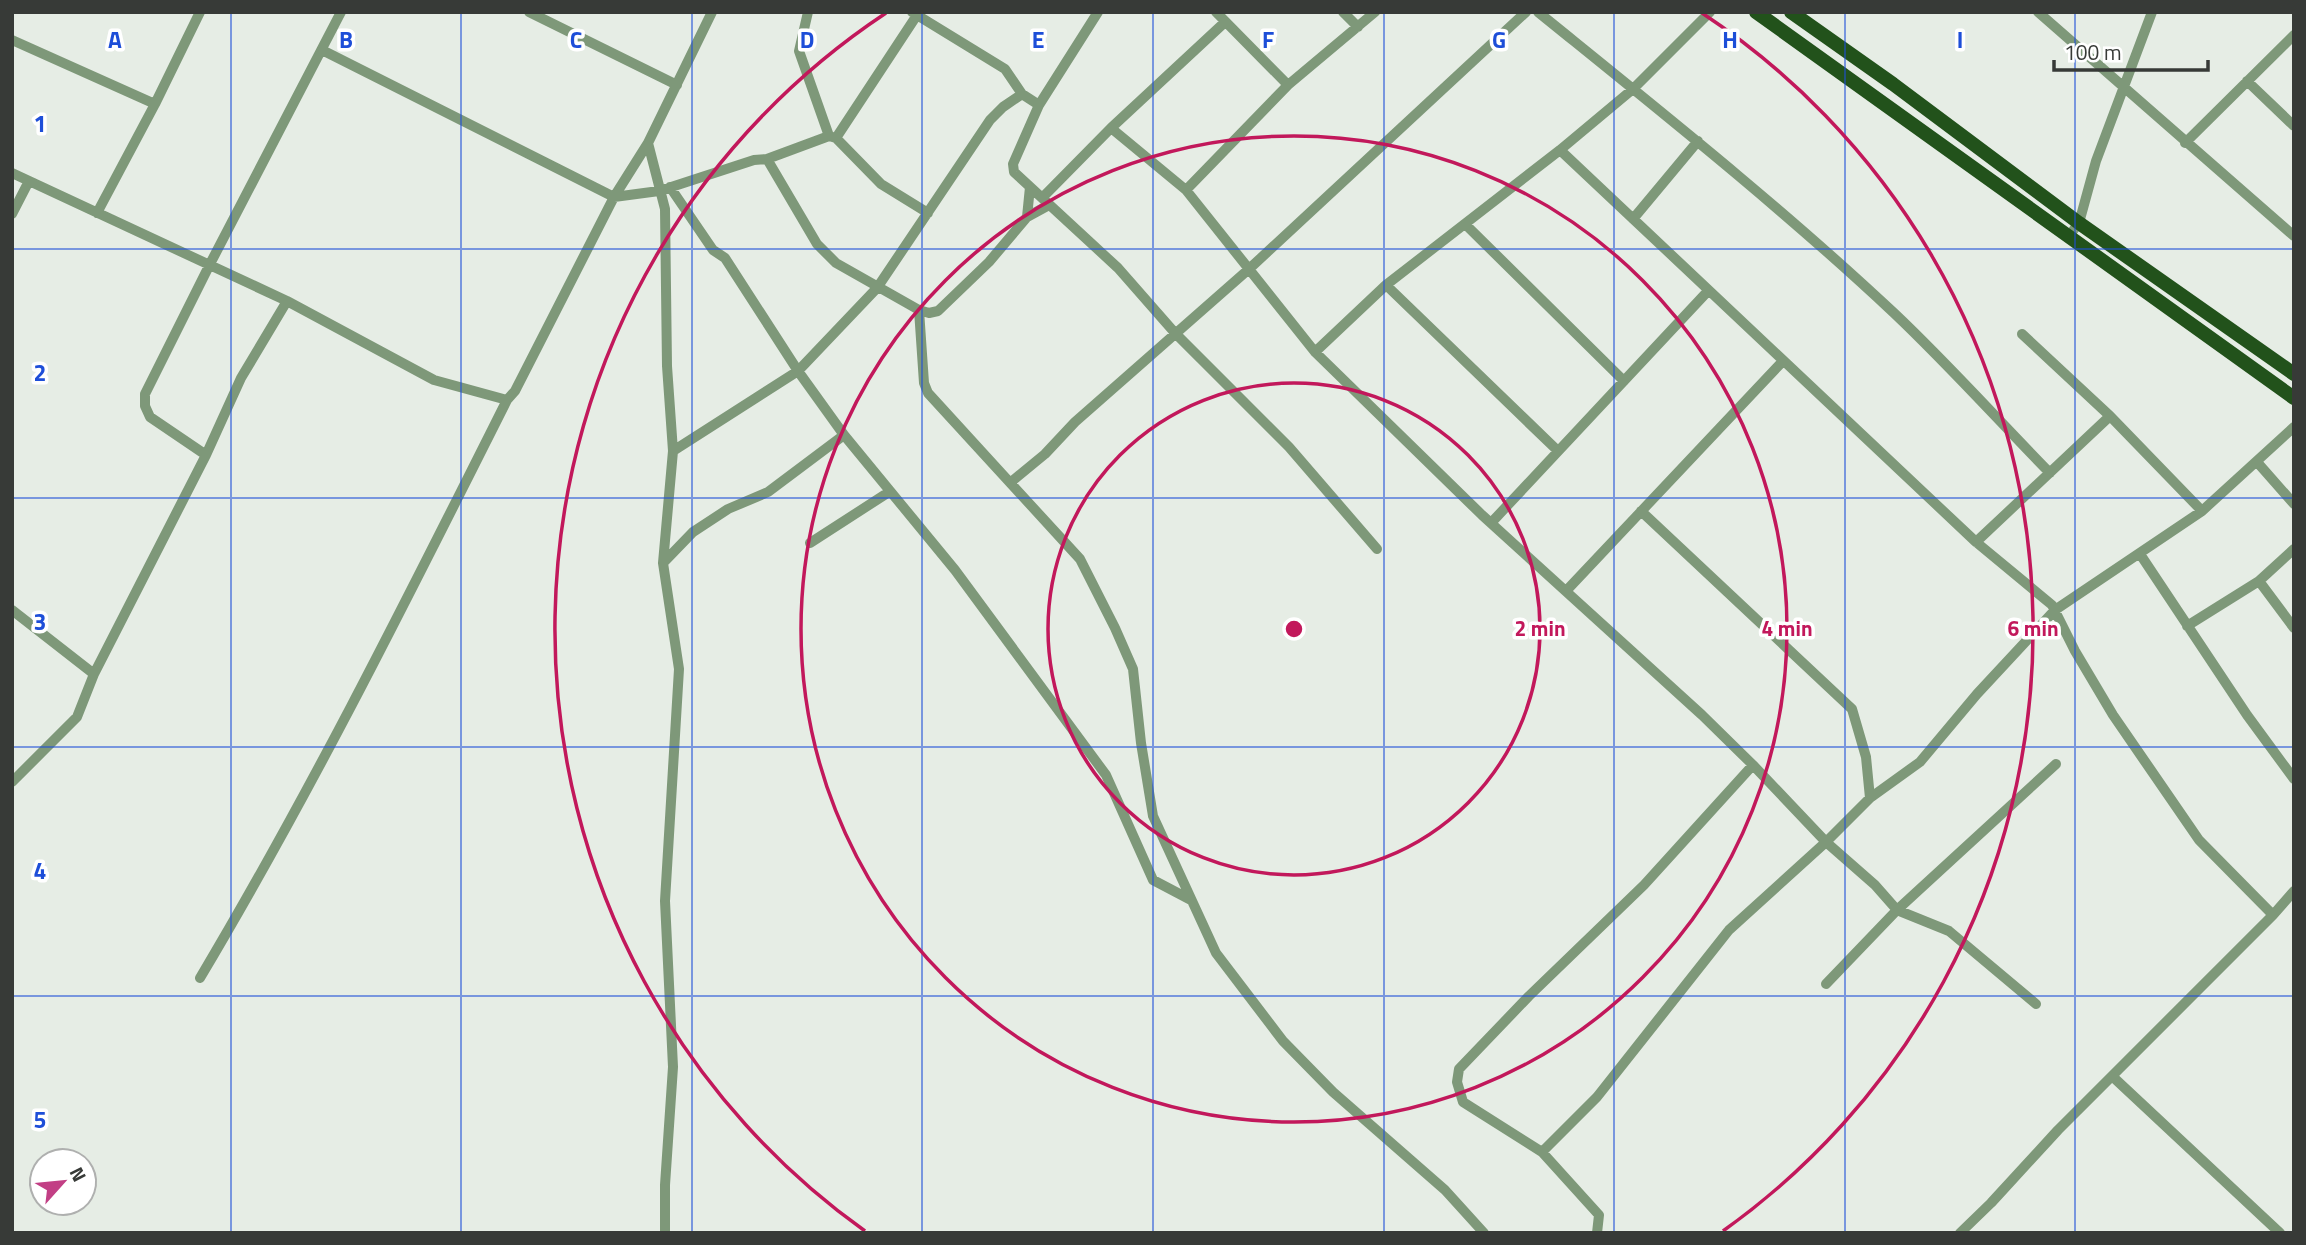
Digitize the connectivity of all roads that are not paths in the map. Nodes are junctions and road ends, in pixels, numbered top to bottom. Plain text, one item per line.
1 (200, 12) edge
2 (341, 12) edge
3 (529, 12) edge
4 (712, 12) edge
5 (808, 12) edge
6 (1098, 12) edge
7 (1216, 12) edge
8 (1343, 12) edge
9 (1375, 12) edge
10 (1526, 12) edge
11 (1538, 12) edge
12 (1710, 12) edge
13 (1756, 12) edge
14 (1791, 12) edge
15 (2038, 12) edge
16 (2152, 12) edge
17 (914, 14) edge
18 (1224, 23) junction
19 (1358, 27) junction
20 (2294, 35) edge
21 (12, 40) edge
22 (322, 50) junction
23 (2247, 81) junction
24 (677, 85) junction
25 (1289, 85) junction
26 (2122, 88) junction
27 (1633, 89) junction
28 (1022, 94) junction
29 (155, 104) junction
30 (1040, 105) junction
31 (2294, 126) edge
32 (1111, 128) junction
33 (833, 137) junction
34 (1698, 141) junction
35 (648, 143) junction
36 (2185, 143) junction
37 (1560, 150) junction
38 (767, 159) junction
39 (12, 173) edge
40 (29, 181) junction
41 (1030, 187) junction
42 (665, 189) junction
43 (1186, 190) junction
44 (614, 197) junction
45 (1045, 201) junction
46 (97, 213) junction
47 (928, 213) junction
48 (12, 214) edge
49 (1027, 217) junction
50 (1633, 219) junction
51 (2079, 223) junction
52 (1465, 224) junction
53 (2294, 236) edge
54 (2068, 237) junction
55 (209, 264) junction
56 (1249, 269) junction
57 (1386, 285) junction
58 (877, 288) junction
59 (1708, 291) junction
60 (287, 301) junction
61 (919, 310) junction
62 (1175, 333) junction
63 (2022, 334) dead end
64 (1315, 352) junction
65 (1783, 361) junction
66 (2292, 368) edge
67 (798, 371) junction
68 (1624, 381) junction
69 (2294, 398) edge
70 (507, 400) junction
71 (2110, 416) junction
72 (2294, 427) edge
73 (844, 435) junction
74 (673, 451) junction
75 (1558, 451) junction
76 (206, 455) junction
77 (2257, 462) junction
78 (2050, 473) junction
79 (1011, 482) junction
80 (890, 492) junction
81 (2294, 505) edge
82 (1641, 511) junction
83 (2202, 511) junction
84 (1490, 523) junction
85 (1976, 542) junction
86 (810, 543) dead end
87 (1377, 549) dead end
88 (2294, 549) edge
89 (2140, 554) junction
90 (663, 563) junction
91 (2259, 581) junction
92 (1566, 591) junction
93 (12, 610) edge
94 (2055, 610) junction
95 (2187, 625) junction
96 (2294, 628) edge
97 (94, 674) junction
98 (2056, 764) dead end
99 (1753, 765) junction
100 (17, 770) edge
101 (2294, 779) edge
102 (12, 782) edge
103 (1870, 798) junction
104 (1826, 842) junction
105 (2294, 891) edge
106 (1191, 900) junction
107 (1897, 910) junction
108 (2273, 915) junction
109 (200, 978) dead end
110 (1826, 984) dead end
111 (2036, 1003) dead end
112 (2112, 1076) junction
113 (1542, 1152) junction
114 (665, 1233) edge
115 (1484, 1233) edge
116 (1597, 1233) edge
117 (1960, 1233) edge
118 (2280, 1233) edge

1 - 29 street
2 - 22 street
3 - 24 street
4 - 24 street
5 - 33 street
6 - 30 street
7 - 18 street
8 - 19 street
9 - 19 street
10 - 56 street
11 - 27 street
12 - 27 street
13 - 54 main road
14 - 51 main road
15 - 26 street
16 - 26 street
17 - 28 street
17 - 33 street
18 - 25 street
18 - 32 street
19 - 25 street
20 - 23 street
21 - 29 street
22 - 44 street
22 - 55 street
23 - 31 street
23 - 36 street
24 - 35 street
25 - 43 street
26 - 36 street
26 - 51 street
27 - 34 street
27 - 37 street
28 - 30 street
28 - 47 street
29 - 46 street
30 - 41 street
32 - 43 street
32 - 45 street
33 - 38 street
33 - 47 street
34 - 50 street
34 - 78 street
35 - 42 street
35 - 44 street
36 - 53 street
37 - 50 street
37 - 52 street
38 - 42 street
38 - 58 street
39 - 40 street
40 - 46 street
40 - 48 street
41 - 45 street
41 - 49 street
42 - 44 street
42 - 67 street
42 - 74 street
43 - 56 street
44 - 70 street
45 - 49 street
45 - 62 street
46 - 55 street
47 - 58 street
49 - 61 street
50 - 59 street
51 - 54 street
51 - 66 main road
52 - 57 street
52 - 68 street
54 - 69 main road
55 - 60 street
55 - 76 street
56 - 62 street
56 - 64 street
57 - 64 street
57 - 75 street
58 - 61 street
58 - 67 street
59 - 65 street
59 - 68 street
60 - 70 street
60 - 76 street
61 - 79 street
62 - 79 street
62 - 87 street
63 - 71 street
64 - 84 street
65 - 82 street
65 - 85 street
67 - 73 street
67 - 74 street
68 - 75 street
70 - 109 street
71 - 78 street
71 - 83 street
72 - 77 street
73 - 80 street
73 - 90 street
74 - 90 street
75 - 84 street
76 - 97 street
77 - 81 street
77 - 83 street
78 - 85 street
79 - 106 street
80 - 86 street
80 - 106 street
82 - 92 street
82 - 103 street
83 - 89 street
84 - 92 street
85 - 94 street
88 - 91 street
89 - 94 street
89 - 95 street
90 - 114 street
91 - 95 street
91 - 96 street
92 - 99 street
93 - 97 street
94 - 103 street
94 - 108 street
95 - 101 street
97 - 100 street
98 - 107 street
99 - 104 street
99 - 113 street
100 - 102 street
103 - 104 street
104 - 107 street
104 - 113 street
105 - 108 street
106 - 115 street
107 - 110 street
107 - 111 street
108 - 112 street
112 - 117 street
112 - 118 street
113 - 116 street

